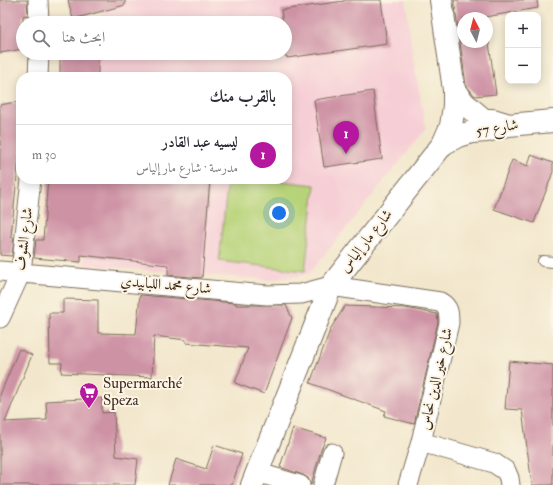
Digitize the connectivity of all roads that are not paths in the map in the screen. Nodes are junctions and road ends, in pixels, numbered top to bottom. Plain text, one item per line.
1 (38, 0) edge
2 (441, 0) edge
3 (39, 16) edge
4 (39, 60) edge
5 (38, 72) edge
6 (454, 90) junction
7 (553, 122) edge
8 (508, 124) junction
9 (443, 144) junction
10 (30, 184) edge
11 (0, 271) edge
12 (21, 272) junction
13 (331, 286) junction
14 (0, 318) edge
15 (421, 442) junction
16 (332, 453) dead end
17 (254, 479) edge
18 (300, 485) edge
19 (323, 485) edge
20 (408, 485) edge
21 (510, 485) edge

1 - 3 street
2 - 6 street, شارع مار إلياس
4 - 5 street
6 - 8 street
6 - 9 street, شارع مار إلياس
7 - 8 street, شارع 57
8 - 9 street, شارع 57
9 - 13 street, شارع مار إلياس
10 - 12 street, شارع الشوف
11 - 12 street, شارع محمد اللبابيدي
12 - 13 street, شارع محمد اللبابيدي
12 - 14 street, شارع الشوف
13 - 15 street, شارع خير الدين نحاس
13 - 17 street, شارع مار إلياس
15 - 20 street
15 - 21 street, شارع خير الدين نحاس
16 - 19 street
17 - 18 street

